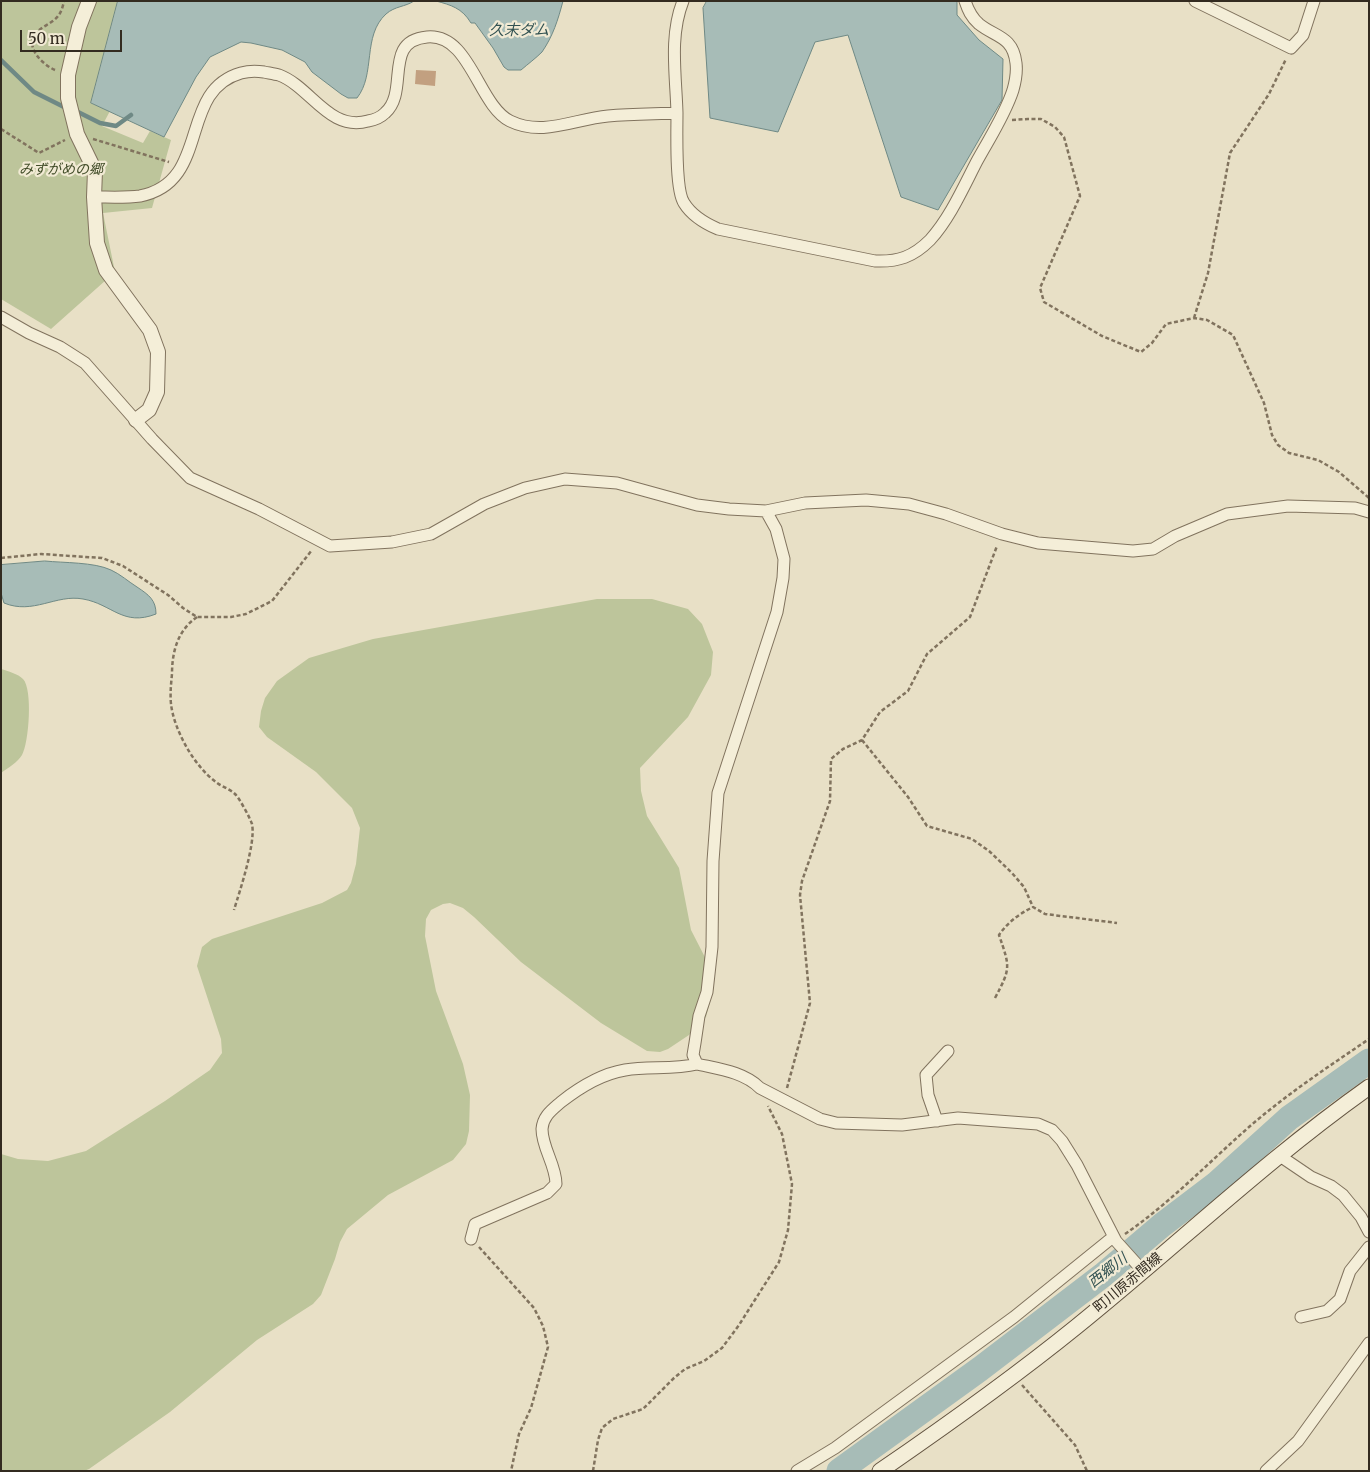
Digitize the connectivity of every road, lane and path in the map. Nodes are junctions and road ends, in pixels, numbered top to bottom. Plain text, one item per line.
1 (64, 1) edge
2 (89, 1) edge
3 (683, 1) edge
4 (965, 1) edge
5 (1195, 1) edge
6 (1314, 1) edge
7 (1291, 48) junction
8 (68, 75) junction
9 (677, 113) junction
10 (998, 122) junction
11 (1, 129) edge
12 (77, 134) junction
13 (183, 166) junction
14 (94, 197) junction
15 (1, 317) edge
16 (1194, 318) junction
17 (136, 420) junction
18 (1369, 498) edge
19 (766, 511) junction
20 (1369, 512) edge
21 (1002, 534) junction
22 (316, 540) junction
23 (1, 558) edge
24 (197, 617) junction
25 (862, 740) junction
26 (1033, 907) junction
27 (234, 910) dead end
28 (1117, 923) dead end
29 (996, 998) dead end
30 (1369, 1039) edge
31 (948, 1051) dead end
32 (697, 1064) junction
33 (1369, 1086) edge
34 (760, 1088) junction
35 (783, 1099) junction
36 (937, 1121) junction
37 (1280, 1156) junction
38 (1369, 1232) edge
39 (471, 1239) joint
40 (1115, 1239) junction
41 (1369, 1247) edge
42 (1139, 1266) junction
43 (1301, 1317) dead end
44 (1369, 1343) edge
45 (1015, 1376) junction
46 (511, 1471) edge
47 (593, 1471) edge
48 (797, 1471) edge
49 (880, 1471) edge
50 (1087, 1471) edge
51 (1266, 1471) edge

1 - 8 path
2 - 8 street
3 - 9 street
4 - 10 street
5 - 7 street
6 - 7 street
7 - 16 path
8 - 12 street
9 - 10 street
9 - 13 street
10 - 16 path
11 - 12 path
12 - 13 path
12 - 14 street
13 - 14 street
14 - 17 street
15 - 17 street
16 - 18 path
17 - 22 street
19 - 21 street
19 - 22 street
19 - 32 street
20 - 21 street
21 - 25 path
22 - 24 path
23 - 24 path
24 - 27 path
25 - 26 path
25 - 35 path
26 - 28 path
26 - 29 path
30 - 40 path
31 - 36 street
32 - 34 street
32 - 39 street
33 - 37 main road, 町川原赤間線
34 - 35 street
34 - 47 path
35 - 36 street
36 - 40 street
37 - 38 street
37 - 42 main road, 町川原赤間線
39 - 46 path
40 - 42 street
40 - 48 street
41 - 43 street
42 - 45 main road, 町川原赤間線
44 - 51 street
45 - 49 main road, 町川原赤間線
45 - 50 path

